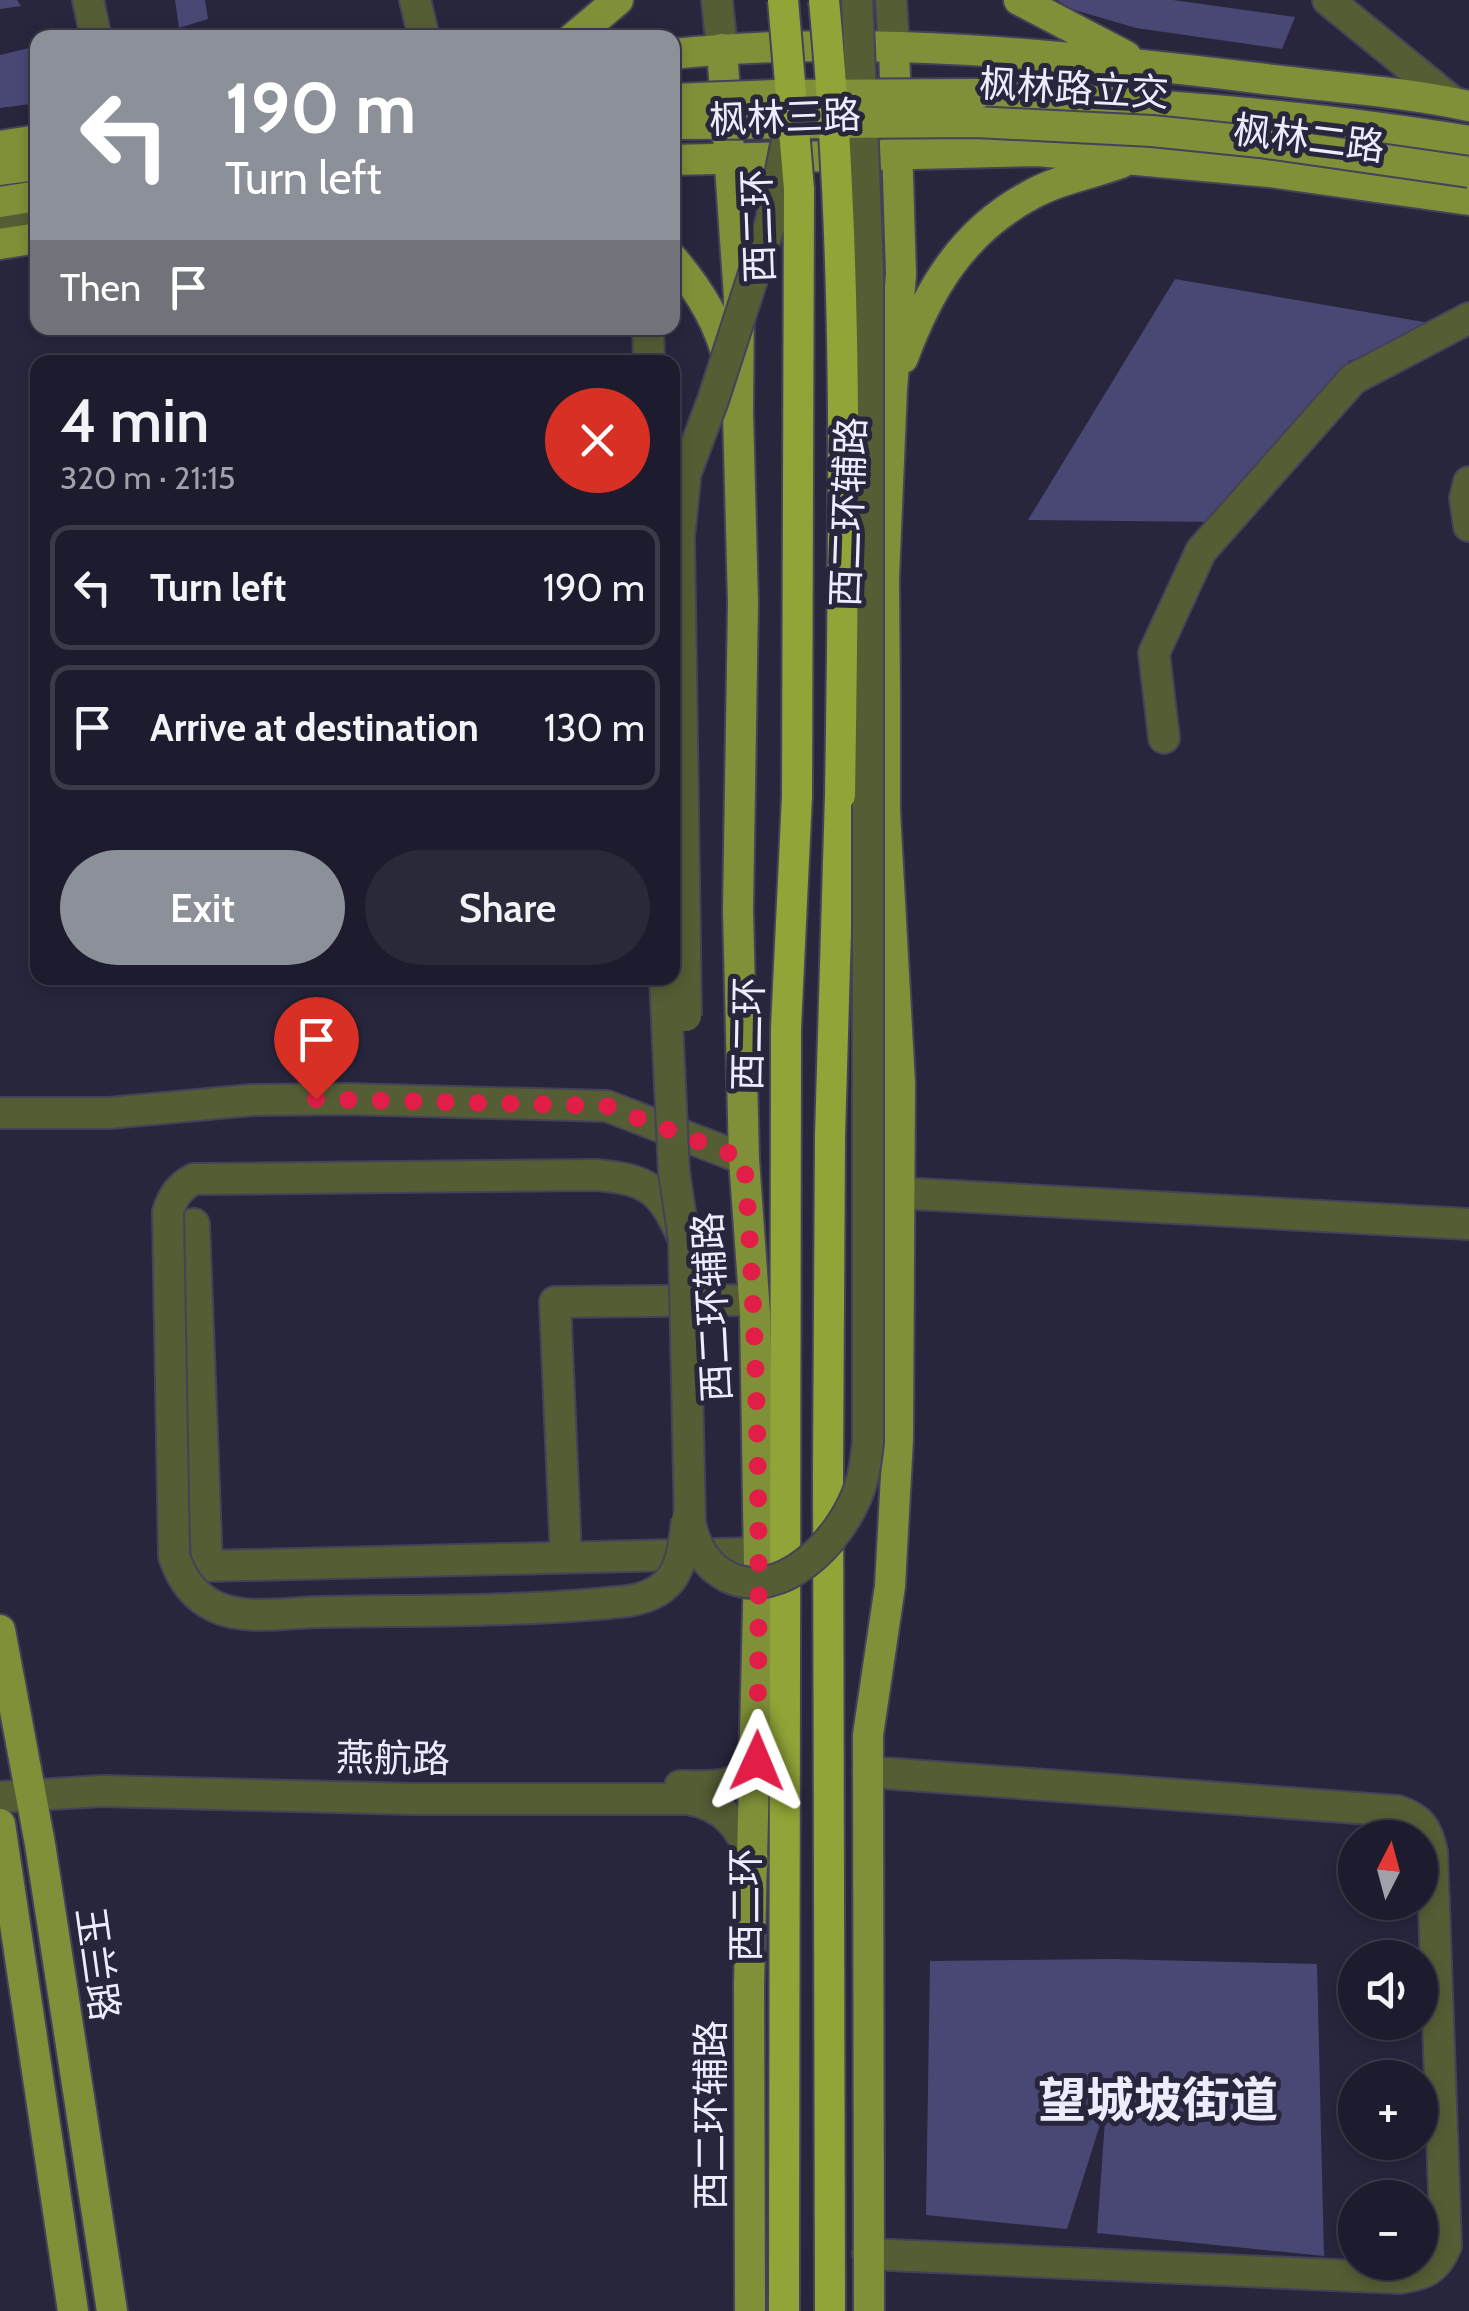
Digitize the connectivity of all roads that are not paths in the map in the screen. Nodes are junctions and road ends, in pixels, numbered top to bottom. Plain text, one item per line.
1 (88, 0) edge
2 (102, 0) edge
3 (415, 0) edge
4 (431, 0) edge
5 (618, 0) edge
6 (718, 0) edge
7 (783, 0) edge
8 (824, 0) edge
9 (857, 0) edge
10 (891, 0) edge
11 (1019, 0) edge
12 (1328, 0) edge
13 (94, 30) edge
14 (108, 30) edge
15 (422, 30) edge
16 (437, 30) edge
17 (582, 30) edge
18 (894, 47) junction
19 (722, 49) junction
20 (680, 53) edge
21 (1142, 64) junction
22 (792, 92) junction
23 (680, 99) edge
24 (1461, 104) edge
25 (680, 124) edge
26 (30, 141) edge
27 (1469, 141) edge
28 (0, 146) edge
29 (899, 152) junction
30 (1134, 158) junction
31 (730, 159) junction
32 (680, 160) edge
33 (30, 166) edge
34 (0, 170) edge
35 (1469, 172) edge
36 (30, 197) edge
37 (1469, 200) edge
38 (0, 202) edge
39 (30, 217) edge
40 (0, 218) edge
41 (30, 239) edge
42 (0, 244) edge
43 (680, 267) edge
44 (1469, 318) edge
45 (892, 389) junction
46 (738, 412) junction
47 (685, 479) junction
48 (1469, 482) edge
49 (680, 490) edge
50 (1469, 526) edge
51 (680, 527) edge
52 (680, 593) edge
53 (1164, 738) dead end
54 (665, 985) edge
55 (0, 1113) edge
56 (744, 1159) junction
57 (898, 1193) junction
58 (194, 1224) dead end
59 (1469, 1224) edge
60 (684, 1240) junction
61 (754, 1300) junction
62 (688, 1502) junction
63 (759, 1553) junction
64 (566, 1557) junction
65 (0, 1630) edge
66 (757, 1761) junction
67 (868, 1772) junction
68 (14, 1788) edge
69 (0, 1824) edge
70 (754, 1861) junction
71 (868, 2254) junction
72 (74, 2311) edge
73 (112, 2311) edge
74 (750, 2311) edge
75 (784, 2311) edge
76 (830, 2311) edge
77 (869, 2311) edge

1 - 13 street
2 - 14 street
3 - 15 street
4 - 16 street
5 - 17 main road
6 - 19 street, 西二环辅路
7 - 22 highway, 西二环, bridge
8 - 76 highway, bridge
9 - 62 street, bridge
10 - 18 street
11 - 21 main road
12 - 24 street
18 - 19 main road, 枫林三路
18 - 21 main road, 枫林三路
18 - 29 main road, 西二环辅路
19 - 20 main road, 枫林三路
19 - 31 main road, 西二环辅路
21 - 24 main road, 枫林二路
22 - 47 street, bridge
22 - 75 highway, 西二环, bridge
23 - 27 main road, 枫林路立交, bridge
25 - 35 main road, 枫林路立交, bridge
26 - 28 main road
29 - 30 main road, 枫林二路
29 - 31 main road, 枫林三路
29 - 45 main road, 西二环辅路
30 - 37 main road, 枫林二路
30 - 45 main road
31 - 32 main road, 枫林三路
31 - 46 main road, 西二环辅路
33 - 34 main road
36 - 38 main road
39 - 40 street
41 - 42 main road
43 - 46 main road
44 - 53 street
45 - 57 main road, 西二环辅路
46 - 56 main road, 西二环辅路
47 - 49 street, bridge
47 - 51 street, bridge
48 - 50 street
52 - 60 street, bridge
54 - 60 street, bridge
55 - 56 street
56 - 61 main road, 西二环辅路
57 - 59 street
57 - 67 main road, 西二环辅路
58 - 64 street
60 - 62 street, bridge
60 - 62 street, bridge
61 - 63 main road, 西二环辅路
61 - 64 street
63 - 64 street
63 - 66 main road, 西二环辅路
65 - 68 main road, 玉兰路
66 - 68 street, 燕航路
66 - 70 main road, 西二环辅路
67 - 71 main road, 西二环辅路
67 - 71 street
68 - 70 street, 燕航路
68 - 73 main road, 玉兰路
69 - 72 main road, 玉兰路
70 - 74 main road, 西二环辅路
71 - 77 main road, 西二环辅路

